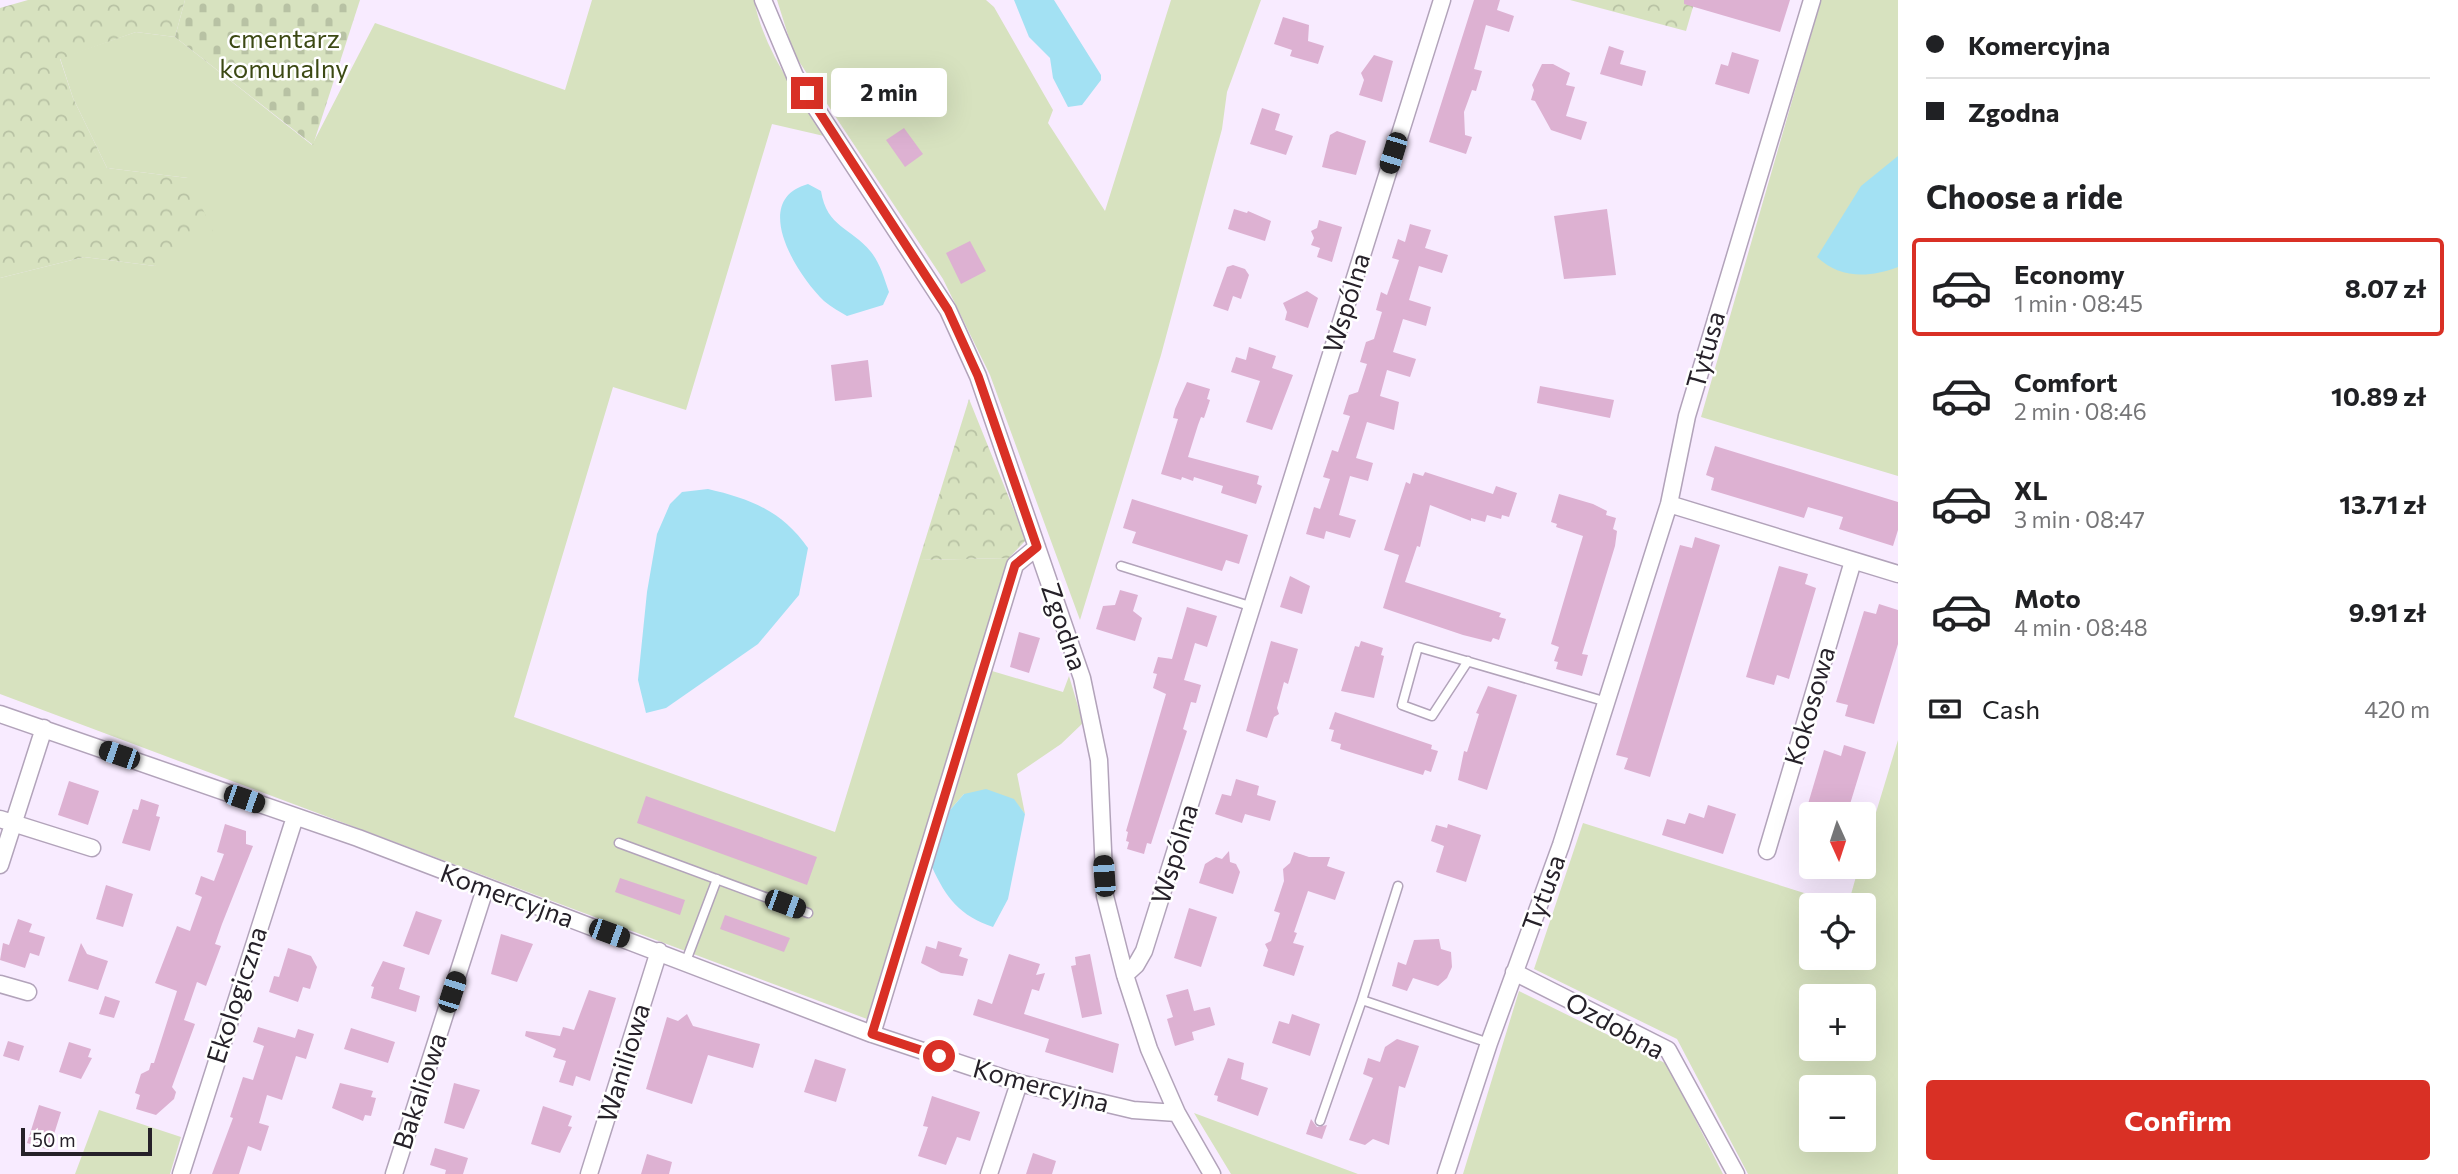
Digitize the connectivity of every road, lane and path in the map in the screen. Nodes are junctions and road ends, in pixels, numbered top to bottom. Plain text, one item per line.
1 (763, 0) edge
2 (1441, 0) edge
3 (1812, 0) edge
4 (1669, 504) junction
5 (1037, 547) junction
6 (1853, 562) junction
7 (1121, 566) dead end
8 (1898, 575) edge
9 (1252, 607) junction
10 (1468, 661) junction
11 (1607, 702) junction
12 (0, 714) edge
13 (44, 728) junction
14 (295, 817) junction
15 (7, 821) edge
16 (620, 843) dead end
17 (92, 848) dead end
18 (1767, 851) dead end
19 (0, 865) edge
20 (717, 879) junction
21 (1398, 886) dead end
22 (485, 889) junction
23 (808, 913) dead end
24 (659, 951) junction
25 (686, 961) junction
26 (1514, 972) junction
27 (1125, 975) junction
28 (0, 984) edge
29 (28, 992) dead end
30 (1362, 1000) junction
31 (872, 1034) junction
32 (1489, 1043) junction
33 (1018, 1083) junction
34 (1177, 1113) junction
35 (1320, 1121) dead end
36 (1204, 1170) edge
37 (181, 1174) edge
38 (394, 1174) edge
39 (589, 1174) edge
40 (989, 1174) edge
41 (1447, 1174) edge
42 (1736, 1174) edge

1 - 5 street, Zgodna
2 - 9 street, Wspólna
3 - 4 street, Tytusa
4 - 6 street
4 - 11 street, Tytusa
5 - 27 street, Zgodna
5 - 31 street
6 - 8 street
6 - 18 street, Kokosowa
7 - 9 lane
9 - 27 street, Wspólna
10 - 10 lane
10 - 11 lane
11 - 26 street, Tytusa
12 - 13 street, Komercyjna
13 - 14 street, Komercyjna
13 - 15 street
14 - 22 street, Komercyjna
14 - 37 street, Ekologiczna
15 - 17 street
15 - 19 street
16 - 20 lane
20 - 23 lane
20 - 25 lane
21 - 30 lane
22 - 24 street, Komercyjna
22 - 38 street, Bakaliowa
24 - 25 street, Komercyjna
24 - 39 street, Waniliowa
25 - 31 street, Komercyjna
26 - 32 street, Tytusa
26 - 42 street, Ozdobna
27 - 34 street, Zgodna
28 - 29 street
30 - 32 lane
30 - 35 lane
31 - 33 street, Komercyjna
32 - 41 street, Tytusa
33 - 34 street, Komercyjna
33 - 40 street
34 - 36 street, Zgodna

